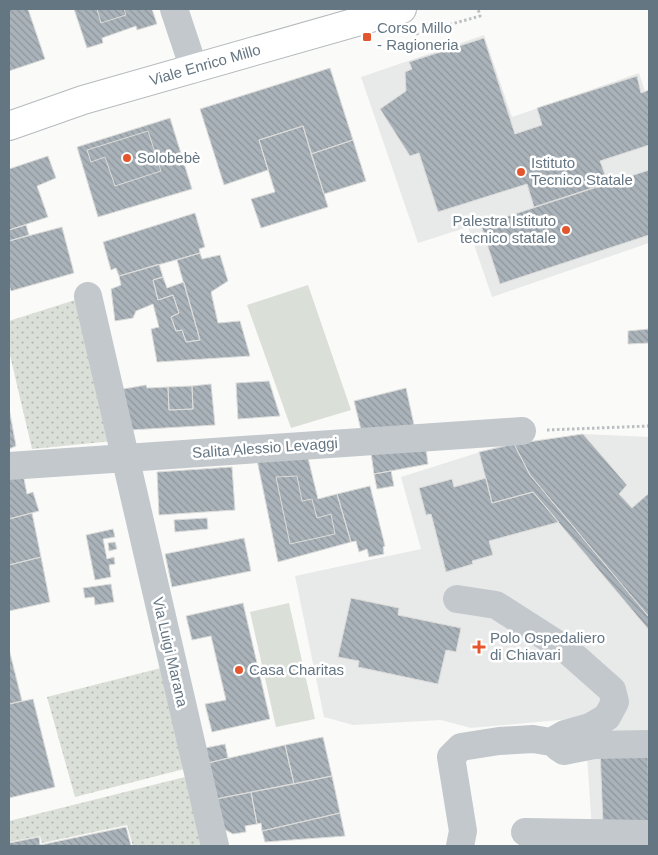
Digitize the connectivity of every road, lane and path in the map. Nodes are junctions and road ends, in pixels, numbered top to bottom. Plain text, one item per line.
1 (174, 9) edge
2 (402, 9) edge
3 (194, 69) junction
4 (9, 126) edge
5 (88, 296) dead end
6 (649, 426) edge
7 (522, 431) joint
8 (126, 457) junction
9 (9, 466) edge
10 (457, 599) dead end
11 (551, 742) junction
12 (649, 744) edge
13 (525, 832) dead end
14 (649, 834) edge
15 (215, 846) edge
16 (460, 846) edge

1 - 3 street
2 - 3 main road, Viale Enrico Millo
3 - 4 main road, Viale Enrico Millo
5 - 8 street, Via Luigi Marana
6 - 7 path
7 - 8 street, Salita Alessio Levaggi
8 - 9 street, Salita Alessio Levaggi
8 - 15 street, Via Luigi Marana
10 - 11 street
11 - 12 street
11 - 16 street
13 - 14 street

